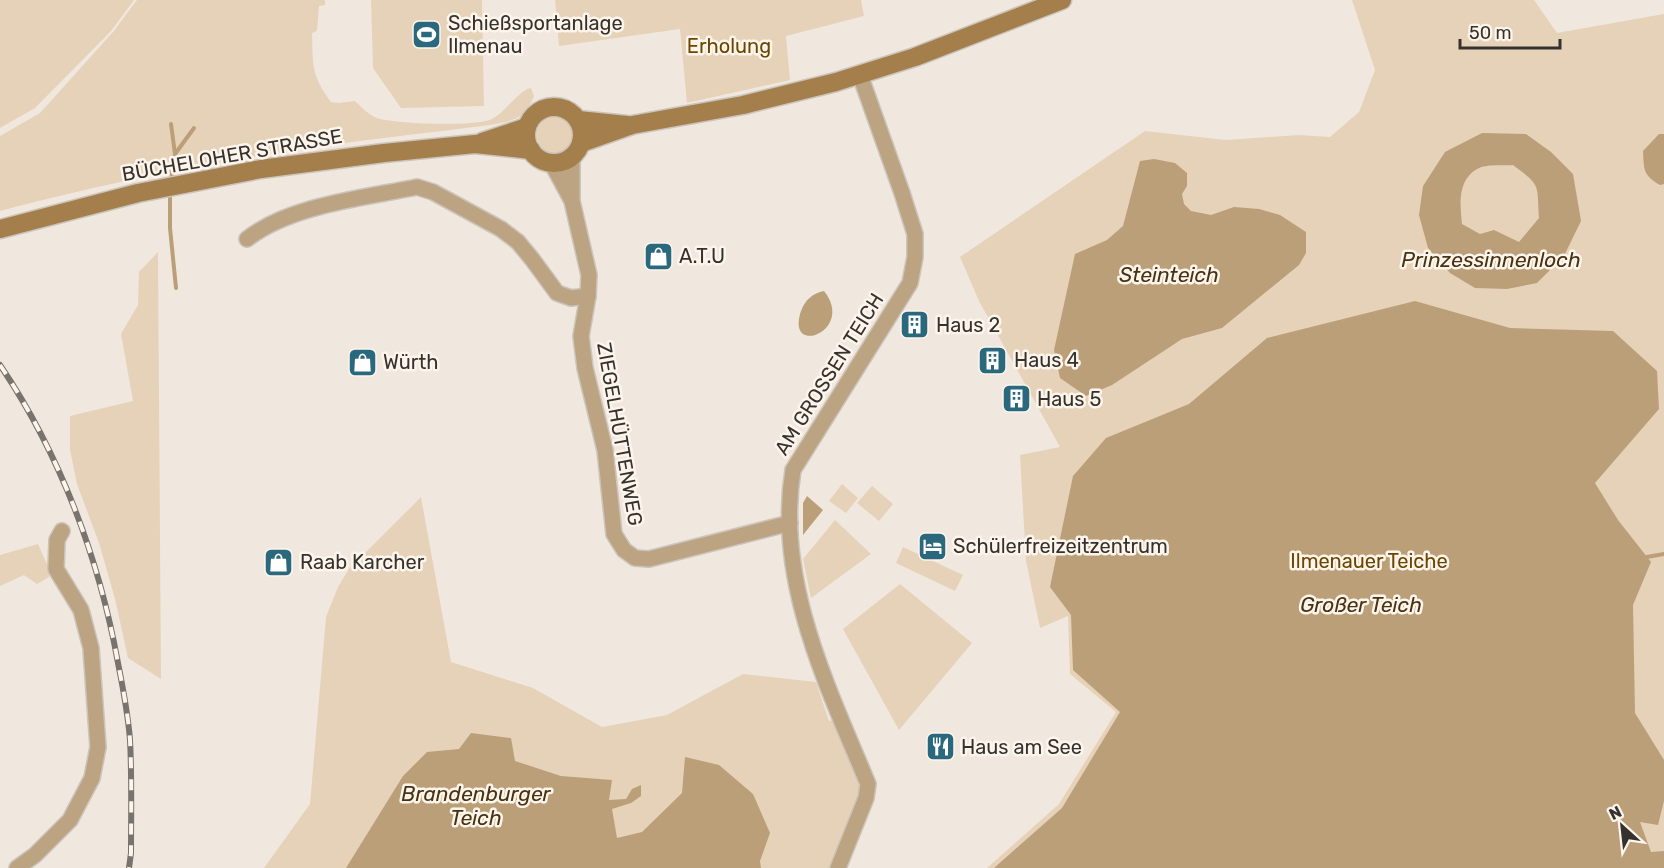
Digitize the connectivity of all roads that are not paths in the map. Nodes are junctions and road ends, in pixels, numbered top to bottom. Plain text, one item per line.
1 (1062, 0) edge
2 (860, 75) junction
3 (578, 120) junction
4 (632, 125) junction
5 (527, 128) junction
6 (475, 144) junction
7 (577, 149) junction
8 (531, 150) junction
9 (550, 162) junction
10 (572, 201) junction
11 (0, 229) edge
12 (247, 239) dead end
13 (588, 296) junction
14 (790, 523) junction
15 (62, 531) dead end
16 (17, 868) edge
17 (838, 868) edge

1 - 2 main road, BÜCHELOHER STRASSE
2 - 4 main road, BÜCHELOHER STRASSE
2 - 14 street, AM GROSSEN TEICH
3 - 4 main road, BÜCHELOHER STRASSE
3 - 5 main road, BÜCHELOHER STRASSE
3 - 7 main road
4 - 7 main road, BÜCHELOHER STRASSE
5 - 6 main road, BÜCHELOHER STRASSE
5 - 8 main road
6 - 8 main road, BÜCHELOHER STRASSE
6 - 11 main road, BÜCHELOHER STRASSE
7 - 9 main road, BÜCHELOHER STRASSE
7 - 10 street, ZIEGELHÜTTENWEG
8 - 9 main road, BÜCHELOHER STRASSE
9 - 10 street, ZIEGELHÜTTENWEG
10 - 13 street, ZIEGELHÜTTENWEG
12 - 13 street
13 - 14 street, ZIEGELHÜTTENWEG
14 - 17 street, AM GROSSEN TEICH
15 - 16 street

